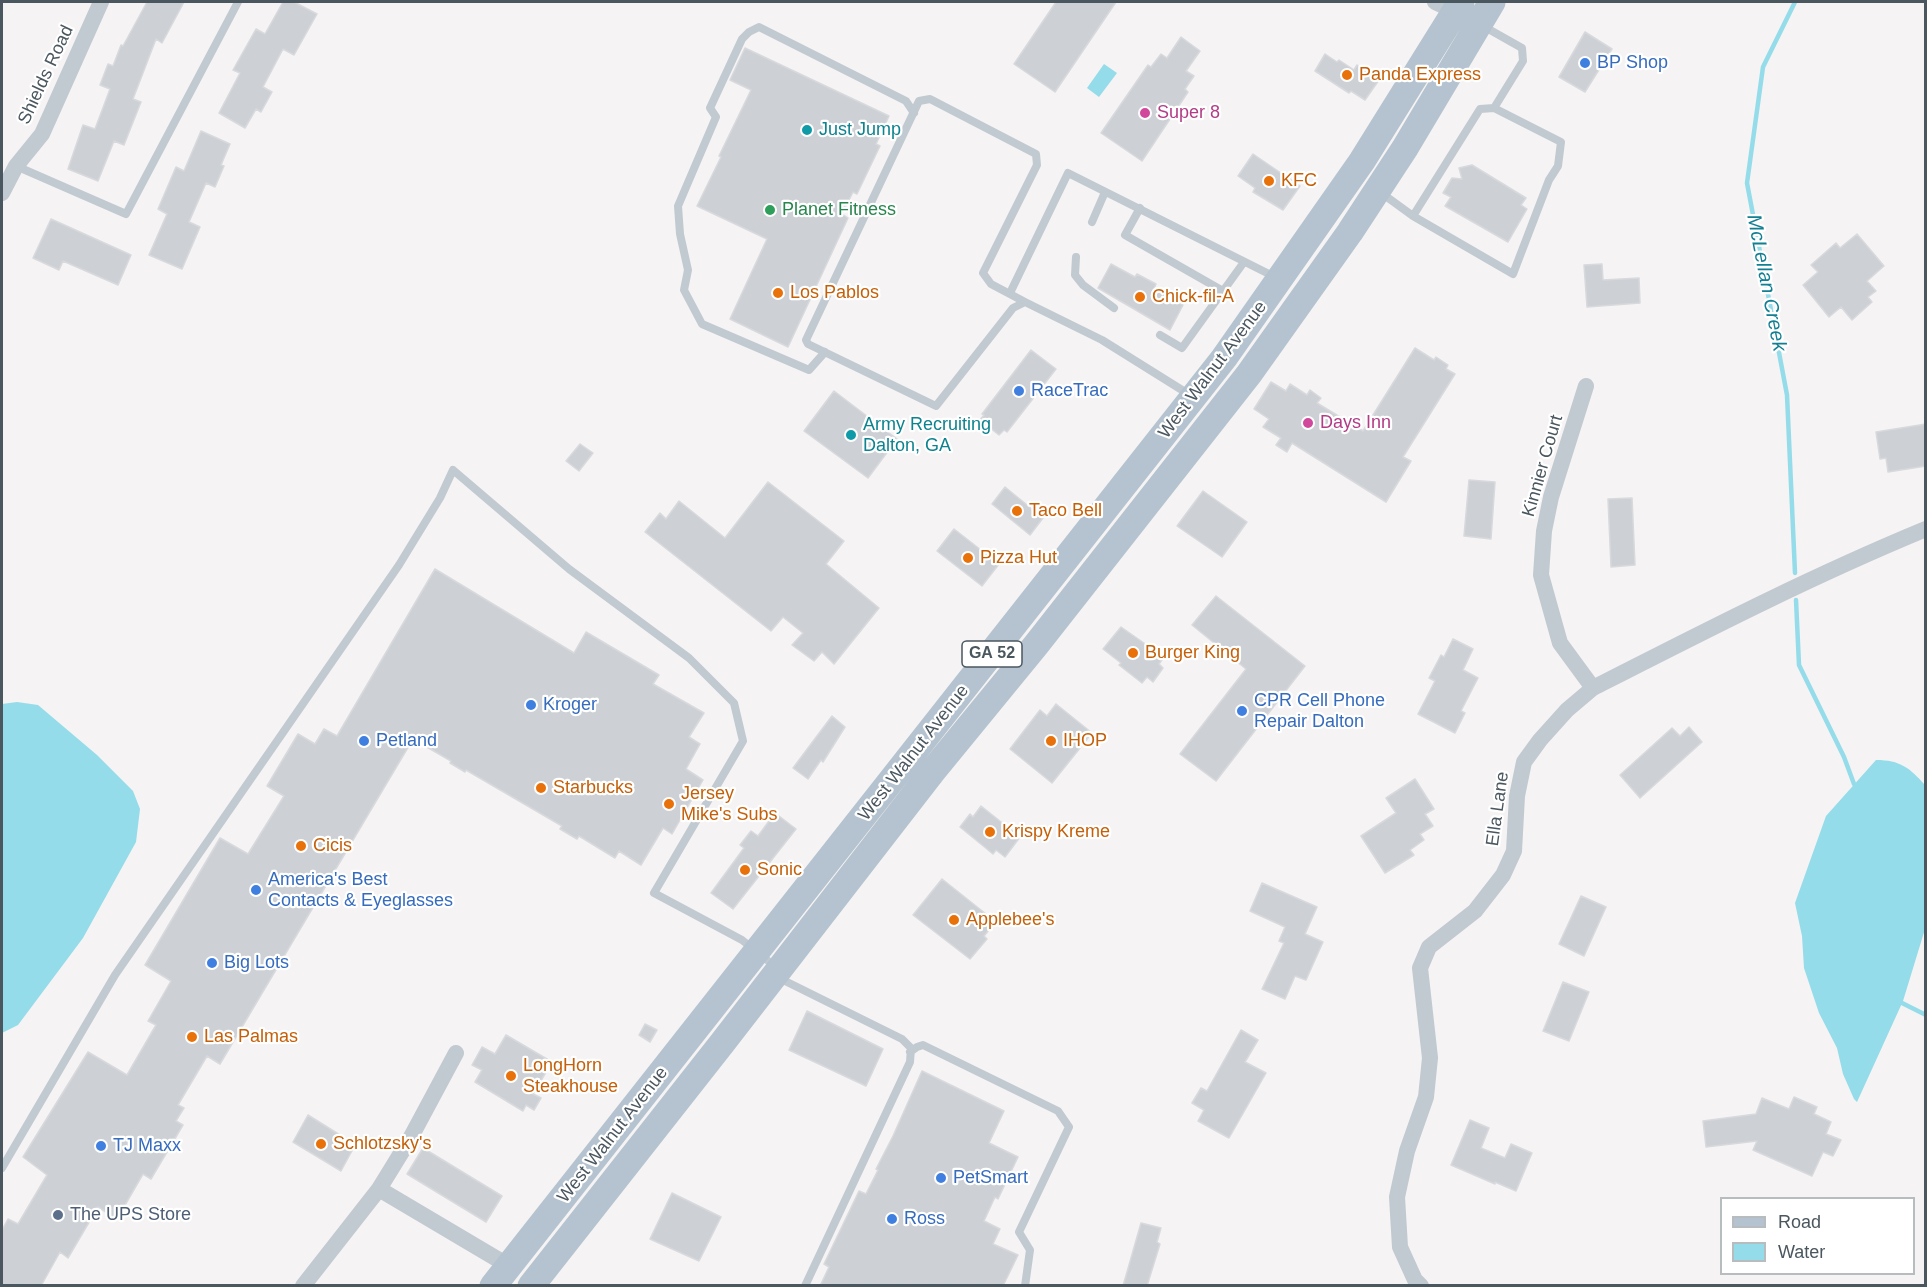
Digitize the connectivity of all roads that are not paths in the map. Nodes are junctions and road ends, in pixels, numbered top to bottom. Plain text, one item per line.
1 (101, 2) edge
2 (238, 2) edge
3 (1492, 2) edge
4 (1450, 4) edge
5 (1480, 25) junction
6 (1494, 108) junction
7 (914, 113) junction
8 (16, 166) junction
9 (1377, 190) junction
10 (1105, 192) junction
11 (2, 193) edge
12 (1140, 208) junction
13 (1413, 216) junction
14 (1092, 222) dead end
15 (1076, 257) dead end
16 (1244, 262) junction
17 (1281, 280) junction
18 (1223, 291) junction
19 (1010, 293) junction
20 (1025, 302) junction
21 (1114, 308) dead end
22 (1160, 335) dead end
23 (825, 352) junction
24 (1586, 386) dead end
25 (1194, 397) junction
26 (1220, 411) junction
27 (1926, 529) edge
28 (1593, 688) junction
29 (757, 952) junction
30 (776, 973) junction
31 (910, 1052) junction
32 (456, 1053) dead end
33 (2, 1168) edge
34 (379, 1189) junction
35 (501, 1276) edge
36 (303, 1286) edge
37 (531, 1286) edge
38 (805, 1286) edge
39 (1025, 1286) edge
40 (1421, 1286) edge

1 - 8 street, Shields Road
2 - 8 lane
3 - 5 main road, West Walnut Avenue / GA 52
4 - 5 street
4 - 17 main road, West Walnut Avenue / GA 52
5 - 6 lane
5 - 9 main road, West Walnut Avenue / GA 52
6 - 13 lane
6 - 13 lane
7 - 19 lane
7 - 23 lane
7 - 23 lane
8 - 11 street, Shields Road
9 - 13 lane
9 - 26 main road, West Walnut Avenue / GA 52
10 - 12 lane
10 - 14 lane
10 - 19 lane
12 - 16 lane
12 - 18 lane
15 - 21 lane
16 - 17 lane
16 - 18 lane
17 - 25 main road, West Walnut Avenue / GA 52
18 - 22 lane
19 - 20 lane
20 - 23 lane
20 - 25 lane
24 - 28 street, Kinnier Court
25 - 26 street
25 - 29 main road, West Walnut Avenue / GA 52
26 - 30 main road, West Walnut Avenue / GA 52
27 - 28 street, Ella Lane
28 - 40 street, Ella Lane
29 - 30 lane
29 - 33 lane
29 - 35 main road, West Walnut Avenue / GA 52
30 - 31 lane
30 - 37 main road, West Walnut Avenue / GA 52
31 - 38 lane
31 - 39 lane
32 - 34 street
34 - 35 street
34 - 36 street

